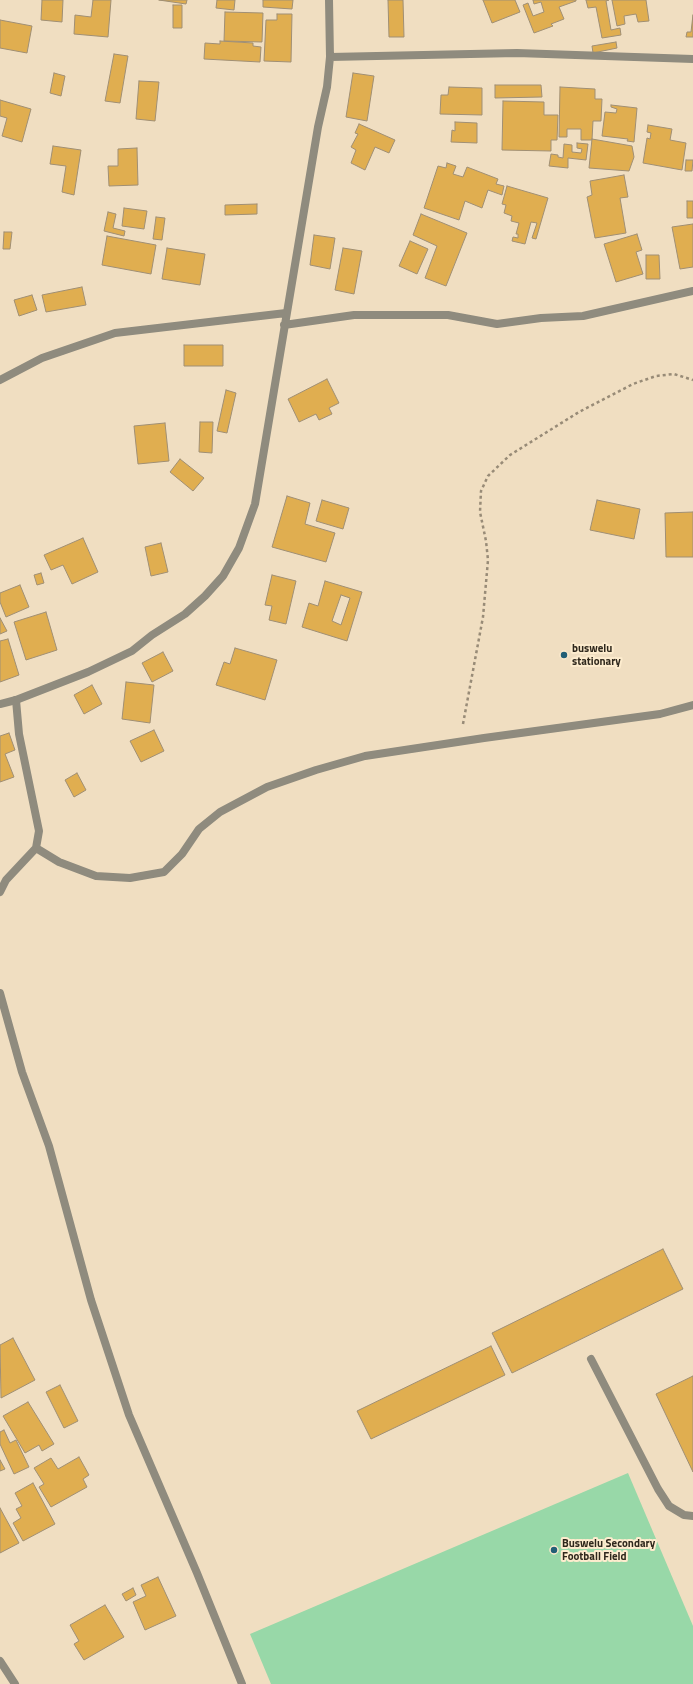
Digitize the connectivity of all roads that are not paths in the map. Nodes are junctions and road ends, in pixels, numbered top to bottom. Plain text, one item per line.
1 (329, 0) edge
2 (330, 57) junction
3 (693, 59) edge
4 (693, 291) edge
5 (286, 313) junction
6 (284, 325) junction
7 (0, 380) edge
8 (16, 700) junction
9 (0, 704) edge
10 (693, 705) edge
11 (36, 848) junction
12 (0, 892) edge
13 (0, 993) edge
14 (591, 1359) dead end
15 (693, 1516) edge
16 (0, 1661) edge
17 (15, 1684) edge
18 (242, 1684) edge

1 - 2 street
2 - 3 street
2 - 5 street
4 - 6 street
5 - 6 street
5 - 7 street
6 - 8 street
8 - 9 street
8 - 11 street
10 - 11 street
11 - 12 street
13 - 18 street
14 - 15 street
16 - 17 street

